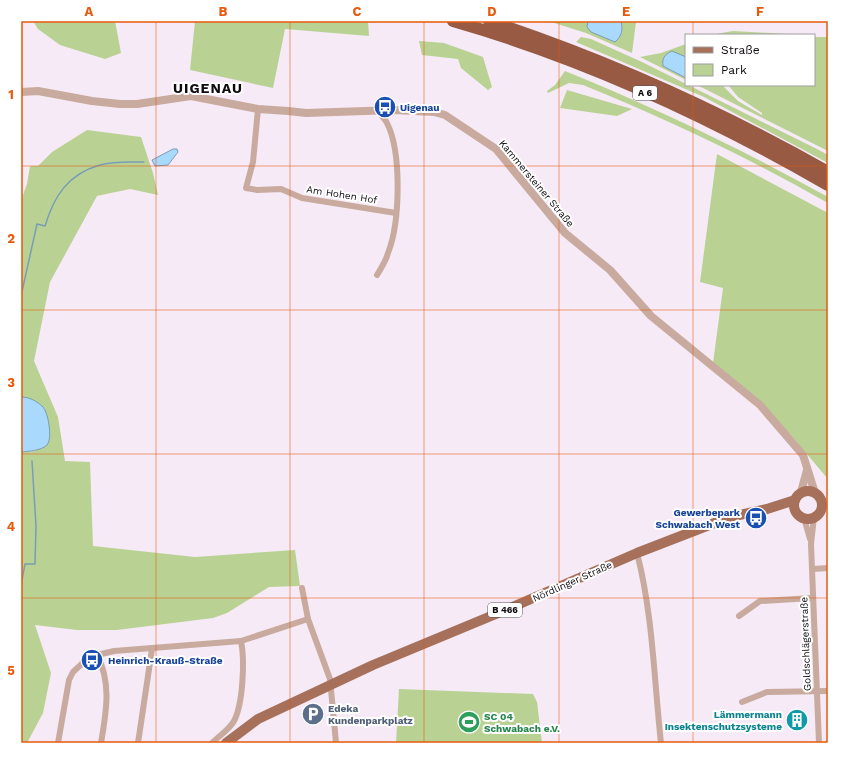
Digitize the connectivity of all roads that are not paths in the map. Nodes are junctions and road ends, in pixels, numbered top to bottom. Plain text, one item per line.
1 (453, 21) edge
2 (490, 21) edge
3 (21, 92) edge
4 (258, 109) junction
5 (378, 111) junction
6 (828, 172) edge
7 (828, 185) edge
8 (396, 213) junction
9 (377, 275) dead end
10 (808, 469) junction
11 (798, 496) junction
12 (821, 496) edge
13 (767, 509) junction
14 (825, 509) edge
15 (796, 511) junction
16 (809, 518) junction
17 (811, 544) junction
18 (636, 553) junction
19 (828, 568) edge
20 (813, 569) junction
21 (302, 588) dead end
22 (812, 598) junction
23 (739, 616) dead end
24 (308, 619) junction
25 (241, 641) junction
26 (152, 649) junction
27 (98, 655) junction
28 (330, 684) junction
29 (817, 691) junction
30 (828, 691) edge
31 (742, 702) dead end
32 (58, 743) edge
33 (101, 743) edge
34 (138, 743) edge
35 (212, 743) edge
36 (226, 743) edge
37 (336, 743) edge
38 (661, 743) edge
39 (818, 743) edge

1 - 7 highway, A 6
2 - 6 highway, A 6
3 - 4 street, Kammersteiner Straße
4 - 5 street, Kammersteiner Straße
4 - 8 street, Am Hohen Hof
5 - 8 street
5 - 10 street, Kammersteiner Straße
8 - 9 street
10 - 11 street
10 - 12 street, Kammersteiner Straße
11 - 12 main road
11 - 13 main road, B 466
11 - 15 main road
12 - 14 main road
13 - 15 main road, B 466
13 - 18 main road, B 466
14 - 16 main road
15 - 16 main road
16 - 17 street, Goldschlägerstraße
16 - 17 street, Goldschlägerstraße
17 - 20 street, Goldschlägerstraße
18 - 28 main road, Nördlinger Straße / B 466
18 - 38 street
19 - 20 street
20 - 22 street, Goldschlägerstraße
21 - 24 street
22 - 23 street
22 - 29 street, Goldschlägerstraße
24 - 25 street
24 - 28 street
25 - 26 street
25 - 35 street
26 - 27 street
26 - 34 street
27 - 32 street
27 - 33 street
28 - 36 main road, Nördlinger Straße / B 466
28 - 37 street
29 - 30 street
29 - 31 street
29 - 39 street, Goldschlägerstraße

